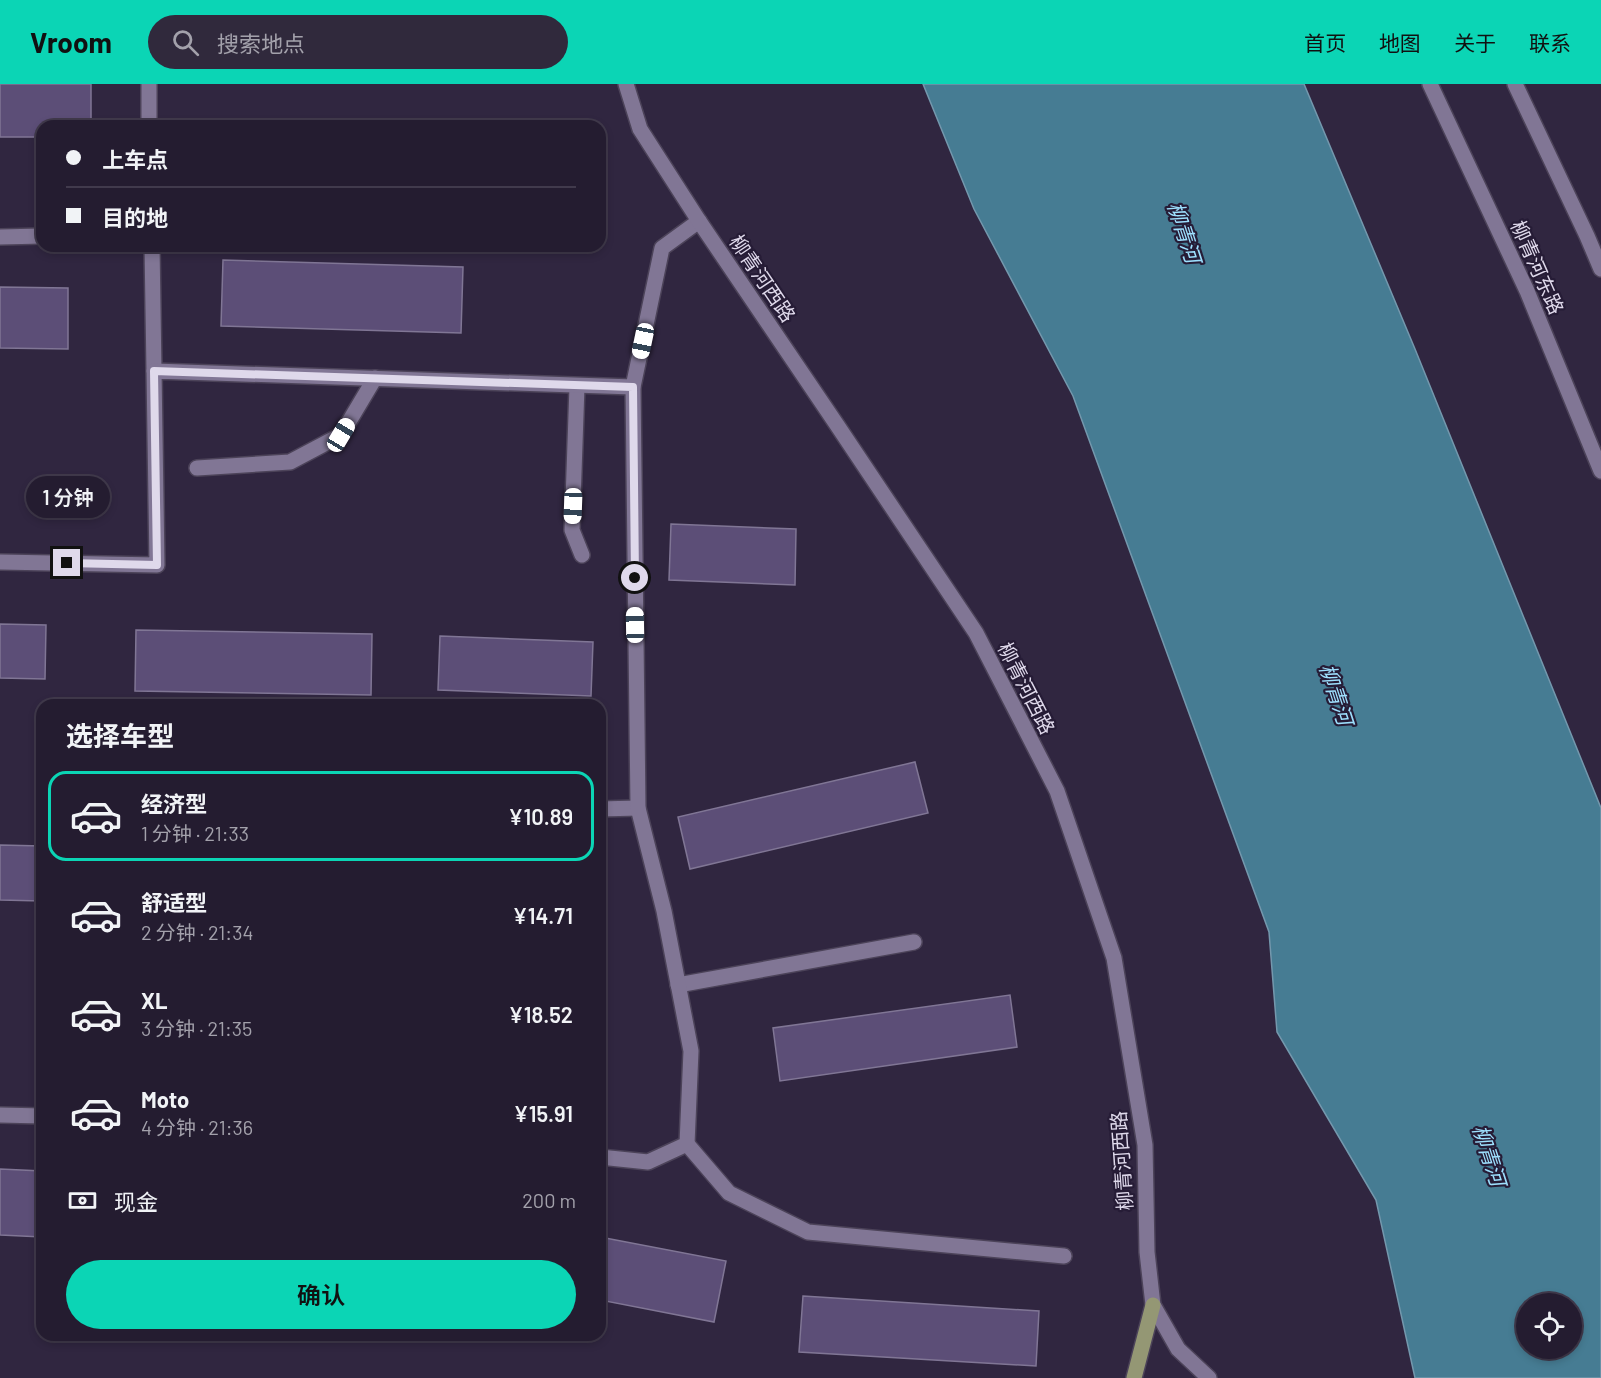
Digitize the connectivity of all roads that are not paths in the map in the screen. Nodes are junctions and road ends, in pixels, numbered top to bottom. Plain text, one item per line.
1 (149, 84) edge
2 (626, 84) edge
3 (1430, 84) edge
4 (1515, 84) edge
5 (149, 120) edge
6 (699, 221) junction
7 (36, 236) edge
8 (0, 237) edge
9 (152, 252) edge
10 (1601, 269) edge
11 (154, 371) junction
12 (375, 378) junction
13 (577, 386) junction
14 (633, 387) junction
15 (196, 468) dead end
16 (1601, 471) edge
17 (582, 555) dead end
18 (0, 562) edge
19 (638, 808) junction
20 (606, 809) edge
21 (914, 942) dead end
22 (678, 985) junction
23 (0, 1115) edge
24 (36, 1116) edge
25 (687, 1144) junction
26 (606, 1158) edge
27 (1064, 1256) dead end
28 (1153, 1305) junction
29 (1134, 1378) edge
30 (1209, 1378) edge

1 - 5 street
2 - 6 street, 柳青河西路
3 - 16 street, 柳青河东路
4 - 10 street
6 - 14 street
6 - 28 street, 柳青河西路
7 - 8 street
9 - 11 street
11 - 12 street
11 - 18 street
12 - 13 street
12 - 15 street
13 - 14 street
13 - 17 street
14 - 19 street
19 - 20 street
19 - 22 street
21 - 22 street
22 - 25 street
23 - 24 street
25 - 26 street
25 - 27 street
28 - 29 main road
28 - 30 street, 柳青河西路

